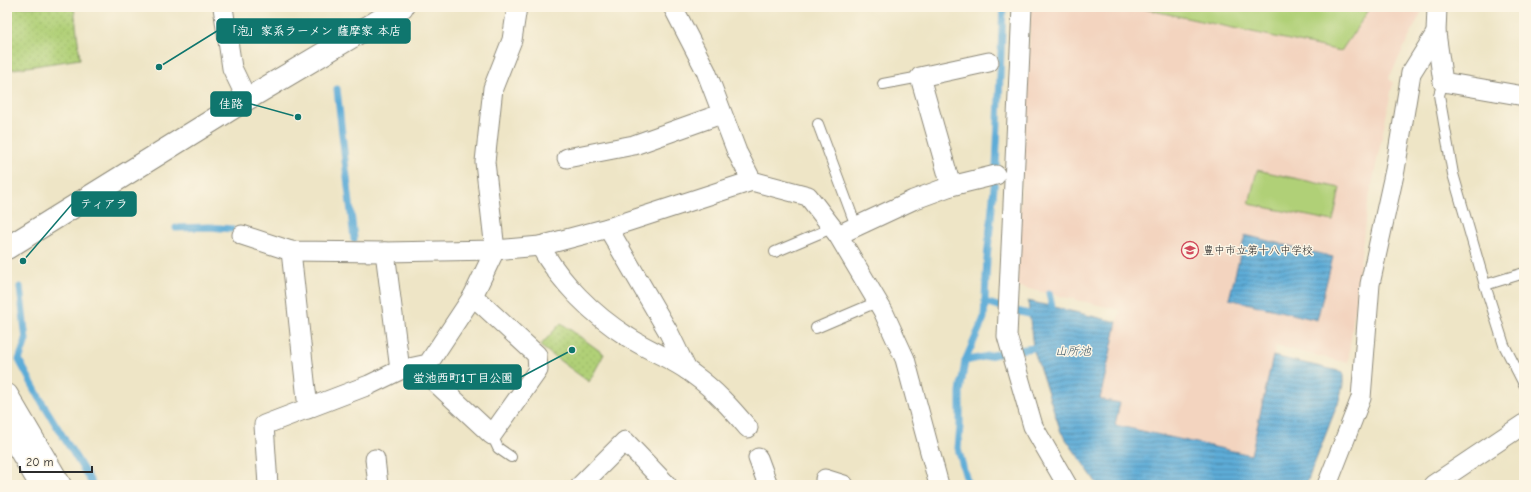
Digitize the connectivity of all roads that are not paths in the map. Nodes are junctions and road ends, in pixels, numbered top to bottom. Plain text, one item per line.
1 (223, 7) edge
2 (402, 7) edge
3 (517, 7) edge
4 (673, 7) edge
5 (1022, 7) edge
6 (1437, 7) edge
7 (1436, 33) junction
8 (989, 62) dead end
9 (920, 76) junction
10 (1443, 82) junction
11 (884, 84) dead end
12 (1524, 96) edge
13 (247, 99) junction
14 (721, 114) junction
15 (818, 124) dead end
16 (567, 158) dead end
17 (996, 175) dead end
18 (752, 181) junction
19 (951, 186) junction
20 (856, 226) junction
21 (608, 228) junction
22 (835, 231) junction
23 (242, 235) dead end
24 (540, 246) junction
25 (7, 248) edge
26 (495, 250) junction
27 (291, 251) junction
28 (385, 252) junction
29 (775, 252) dead end
30 (1524, 273) edge
31 (1485, 285) junction
32 (473, 296) junction
33 (877, 302) junction
34 (816, 328) dead end
35 (428, 364) junction
36 (400, 370) junction
37 (687, 370) junction
38 (1524, 384) edge
39 (7, 395) edge
40 (308, 409) junction
41 (1524, 424) edge
42 (7, 428) edge
43 (748, 428) dead end
44 (492, 434) junction
45 (511, 457) dead end
46 (758, 458) dead end
47 (375, 459) dead end
48 (825, 479) dead end
49 (41, 485) edge
50 (60, 485) edge
51 (268, 485) edge
52 (378, 485) edge
53 (581, 485) edge
54 (667, 485) edge
55 (768, 485) edge
56 (844, 485) edge
57 (939, 485) edge
58 (1067, 485) edge
59 (1327, 485) edge
60 (1433, 485) edge

1 - 13 street
2 - 13 main road
3 - 26 street
4 - 14 street
5 - 58 street
6 - 7 street
7 - 10 street
7 - 59 street
8 - 9 street
9 - 11 lane
9 - 19 street
10 - 12 street
10 - 31 lane
13 - 25 main road
14 - 16 street
14 - 18 street
15 - 20 lane
17 - 19 street
18 - 21 street
18 - 22 street
19 - 20 street
20 - 22 street
21 - 24 street
21 - 37 street
22 - 29 lane
22 - 33 street
23 - 27 street
24 - 26 street
24 - 37 street
26 - 28 street
26 - 32 street
27 - 28 street
27 - 40 street
28 - 36 street
30 - 31 lane
31 - 38 lane
32 - 35 street
32 - 44 street
33 - 34 lane
33 - 57 street
35 - 36 street
35 - 44 street
36 - 40 street
37 - 43 street
39 - 50 main road
40 - 51 street
41 - 60 street
42 - 49 main road
44 - 45 lane
46 - 55 street
47 - 52 street
48 - 56 street
53 - 54 street

